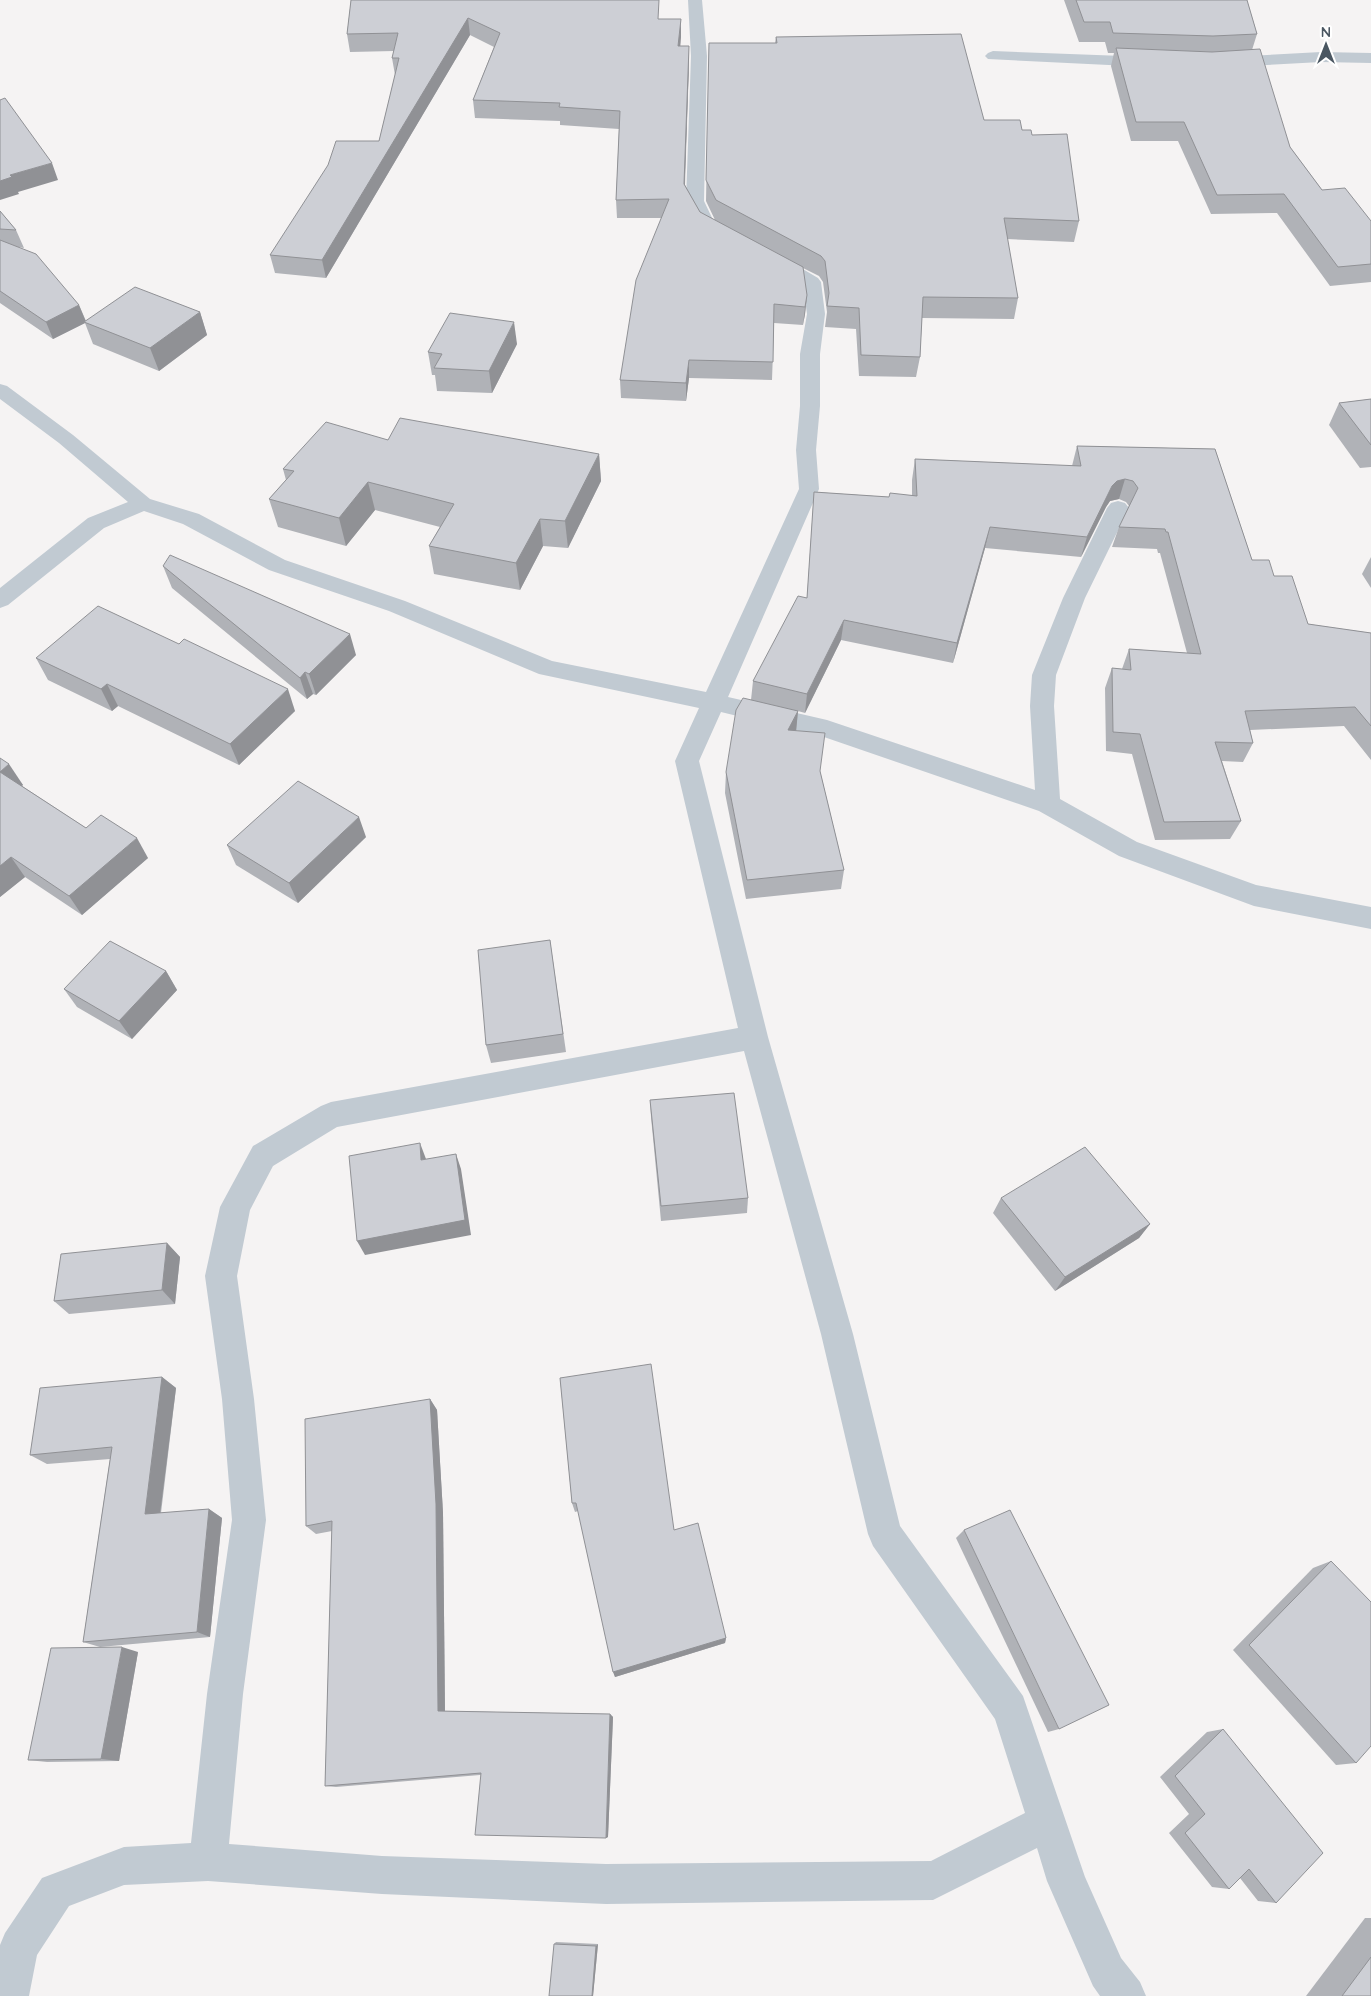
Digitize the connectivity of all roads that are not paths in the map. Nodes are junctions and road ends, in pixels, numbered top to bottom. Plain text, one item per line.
1 (695, 0) edge
2 (993, 56) dead end
3 (1371, 58) edge
4 (1160, 62) edge
5 (1217, 63) edge
6 (741, 242) edge
7 (758, 251) edge
8 (0, 390) edge
9 (143, 504) junction
10 (1118, 508) dead end
11 (0, 600) edge
12 (713, 702) junction
13 (1048, 804) junction
14 (1371, 918) edge
15 (754, 1037) junction
16 (1046, 1823) junction
17 (208, 1862) junction
18 (9, 1996) edge
19 (1126, 1996) edge

1 - 6 street
2 - 4 street
3 - 5 street
7 - 12 street
8 - 9 street
9 - 11 street
9 - 12 street
10 - 13 street
12 - 13 street
12 - 15 street
13 - 14 street
15 - 16 street
15 - 17 street
16 - 17 street
16 - 19 street
17 - 18 street

